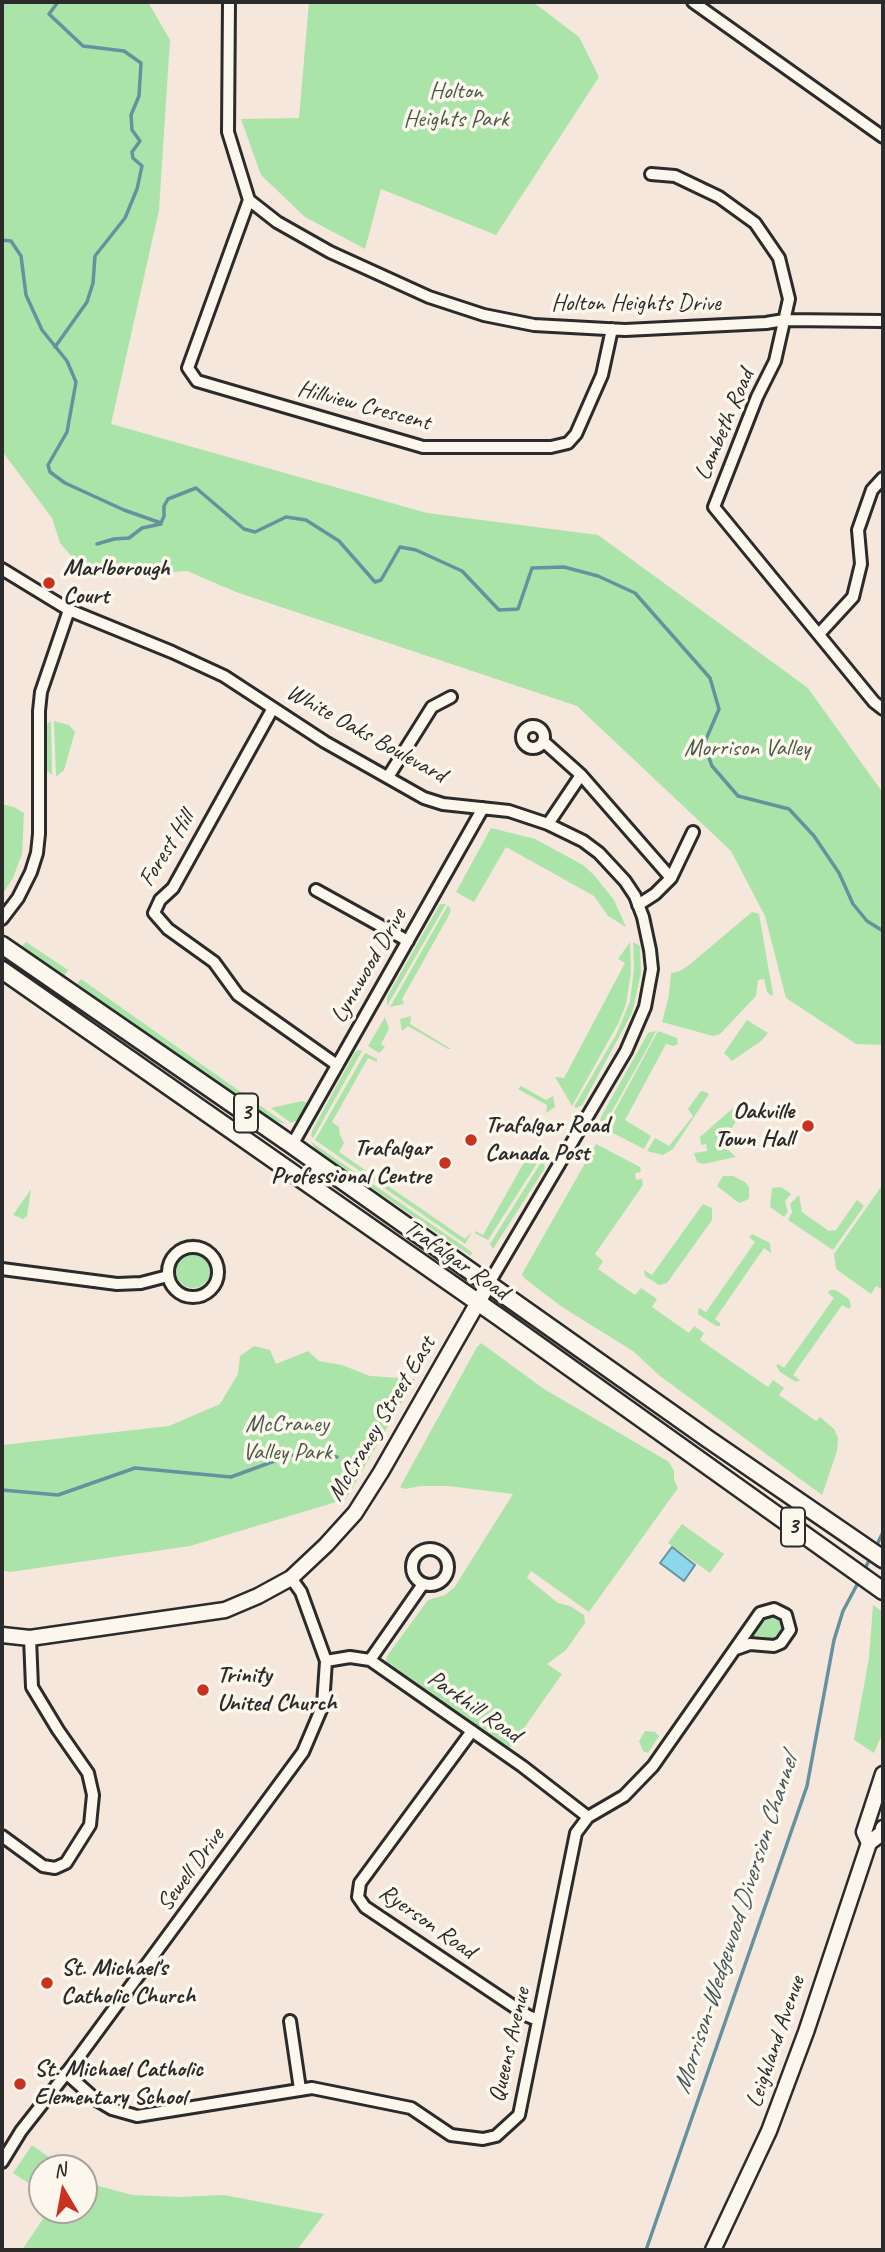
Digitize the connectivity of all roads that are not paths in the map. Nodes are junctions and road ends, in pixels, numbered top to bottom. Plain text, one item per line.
1 (229, 2) edge
2 (693, 2) edge
3 (883, 137) edge
4 (650, 174) dead end
5 (249, 200) junction
6 (784, 320) junction
7 (883, 321) edge
8 (612, 329) junction
9 (883, 478) edge
10 (2, 569) edge
11 (69, 610) junction
12 (819, 635) junction
13 (451, 697) dead end
14 (273, 708) junction
15 (883, 709) edge
16 (543, 741) dead end
17 (581, 775) junction
18 (388, 778) junction
19 (484, 808) junction
20 (548, 824) junction
21 (693, 832) dead end
22 (671, 877) junction
23 (316, 890) dead end
24 (638, 905) junction
25 (2, 919) edge
26 (408, 941) junction
27 (2, 945) edge
28 (2, 970) edge
29 (337, 1065) junction
30 (292, 1145) junction
31 (2, 1269) edge
32 (168, 1276) junction
33 (489, 1283) junction
34 (478, 1303) junction
35 (883, 1559) edge
36 (291, 1578) junction
37 (423, 1584) dead end
38 (883, 1591) edge
39 (2, 1635) edge
40 (30, 1638) junction
41 (736, 1649) junction
42 (370, 1660) junction
43 (326, 1661) junction
44 (472, 1731) junction
45 (883, 1774) edge
46 (588, 1817) junction
47 (883, 1828) edge
48 (2, 1836) edge
49 (869, 1843) junction
50 (538, 2020) junction
51 (290, 2021) dead end
52 (66, 2073) junction
53 (300, 2089) junction
54 (2, 2162) edge
55 (713, 2250) edge

1 - 5 street
2 - 3 street
4 - 6 street, Lambeth Road
5 - 8 street, Holton Heights Drive
5 - 8 street, Hillview Crescent
6 - 7 street, Holton Heights Drive
6 - 8 street, Holton Heights Drive
6 - 12 street, Lambeth Road
9 - 12 street
10 - 11 street, White Oaks Boulevard
11 - 14 street, White Oaks Boulevard
11 - 25 street
12 - 15 street, Lambeth Road
13 - 18 street
14 - 18 street, White Oaks Boulevard
14 - 29 street, Forest Hill
16 - 17 street
17 - 20 street
17 - 22 street
18 - 19 street, White Oaks Boulevard
19 - 20 street, White Oaks Boulevard
19 - 26 street, Lynnwood Drive
20 - 24 street, White Oaks Boulevard
21 - 22 street
22 - 24 street
23 - 26 street
24 - 33 street, White Oaks Boulevard
26 - 29 street, Lynnwood Drive
27 - 30 main road, Trafalgar Road / 3
28 - 34 main road, Trafalgar Road / 3
29 - 30 street, Lynnwood Drive
30 - 33 main road, Trafalgar Road / 3
31 - 32 street
32 - 32 street
33 - 34 street, White Oaks Boulevard
33 - 35 main road, Trafalgar Road / 3
34 - 36 street, McCraney Street East
34 - 38 main road, Trafalgar Road / 3
36 - 40 street, McCraney Street East
36 - 43 street, Sewell Drive
37 - 42 street
39 - 40 street, McCraney Street East
40 - 48 street
41 - 41 street
41 - 46 street
42 - 43 street
42 - 44 street, Parkhill Road
43 - 52 street, Sewell Drive
44 - 46 street, Parkhill Road
44 - 50 street, Ryerson Road
45 - 49 street, Leighland Avenue
46 - 50 street, Queens Avenue
47 - 49 street, Leighland Avenue
49 - 55 street, Leighland Avenue
50 - 53 street, Queens Avenue
51 - 53 street
52 - 53 street, Queens Avenue
52 - 54 street, Sewell Drive

